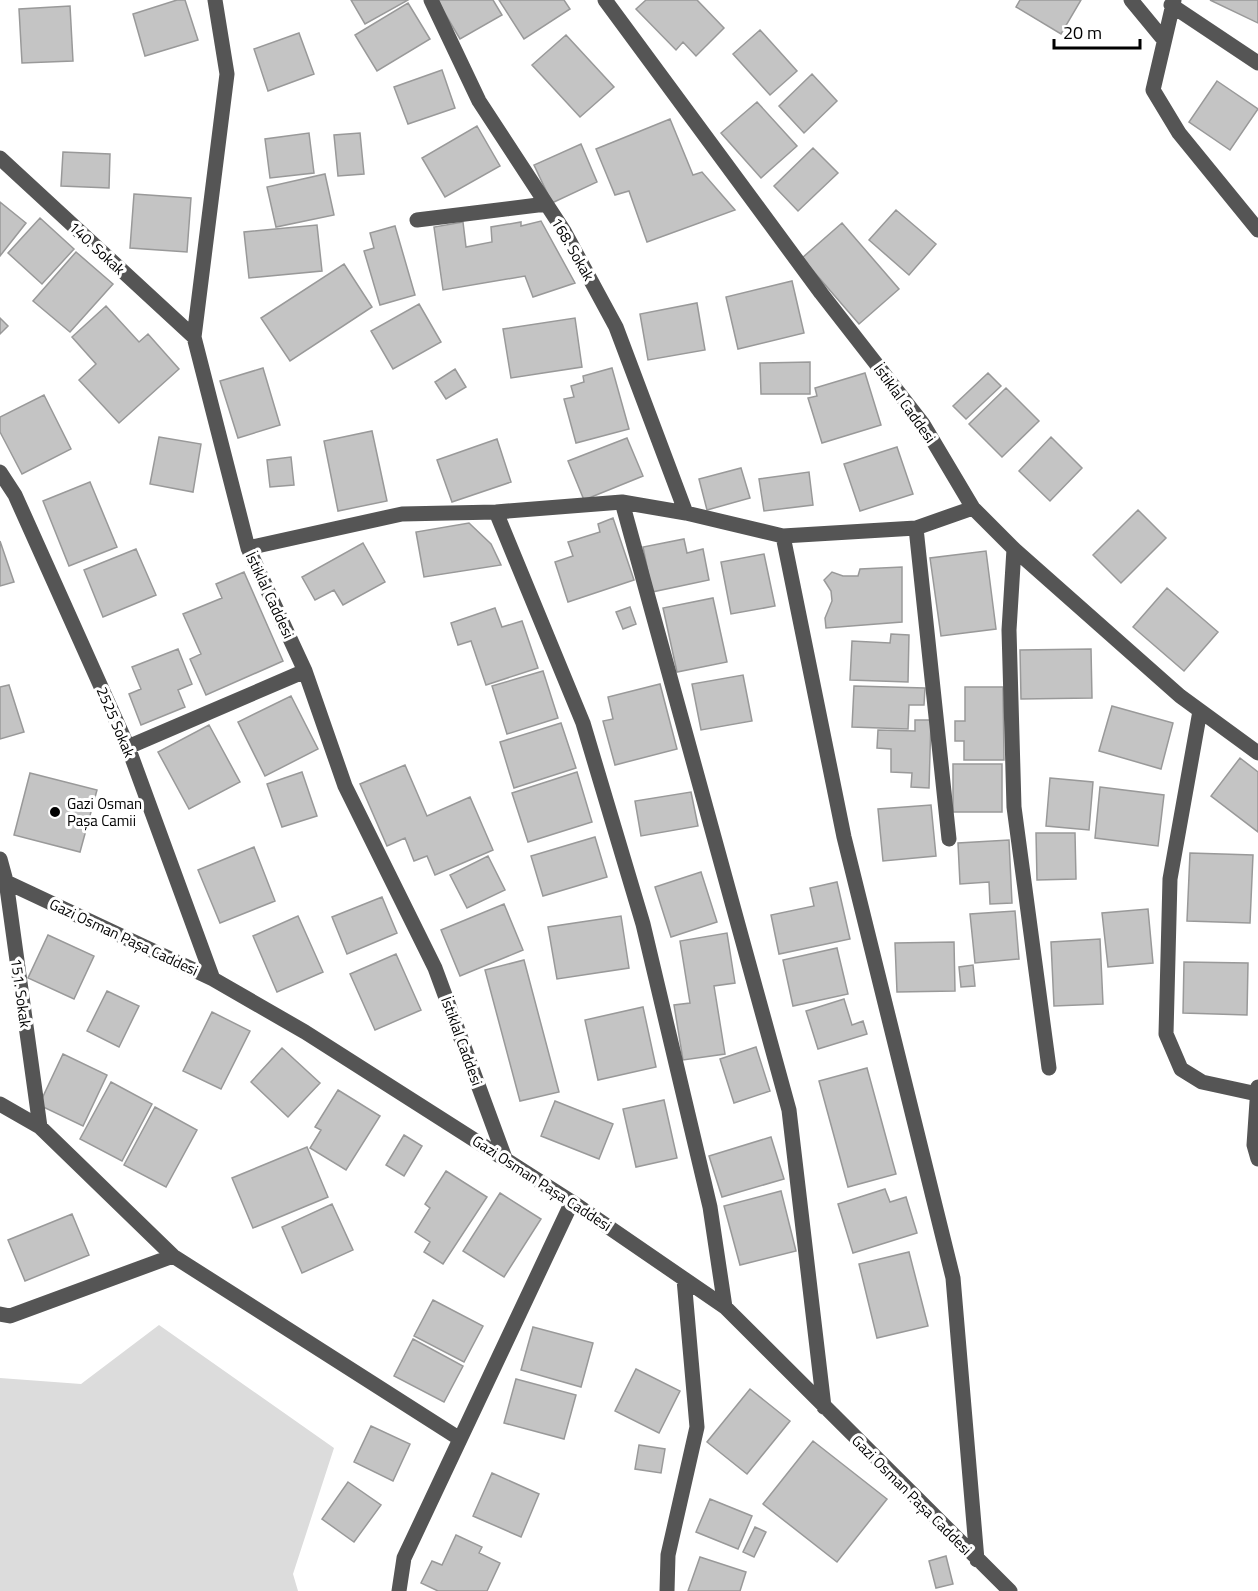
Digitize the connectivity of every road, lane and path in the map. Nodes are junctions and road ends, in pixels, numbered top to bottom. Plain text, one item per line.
1 (215, 0) edge
2 (431, 0) edge
3 (605, 0) edge
4 (1131, 0) edge
5 (1173, 2) edge
6 (1164, 40) junction
7 (1258, 63) edge
8 (0, 158) edge
9 (546, 204) junction
10 (417, 220) dead end
11 (1258, 230) edge
12 (194, 337) junction
13 (0, 472) edge
14 (622, 502) junction
15 (973, 508) junction
16 (496, 512) junction
17 (686, 513) junction
18 (916, 528) junction
19 (783, 536) junction
20 (248, 548) junction
21 (1014, 549) junction
22 (305, 671) junction
23 (1200, 711) junction
24 (128, 747) junction
25 (1258, 753) edge
26 (949, 839) dead end
27 (0, 859) edge
28 (3, 880) edge
29 (213, 979) junction
30 (1049, 1068) dead end
31 (1258, 1087) edge
32 (1257, 1094) edge
33 (0, 1104) edge
34 (40, 1127) junction
35 (505, 1158) junction
36 (1258, 1159) edge
37 (572, 1202) junction
38 (173, 1256) junction
39 (684, 1278) junction
40 (725, 1307) junction
41 (0, 1314) edge
42 (824, 1407) junction
43 (460, 1439) junction
44 (977, 1560) junction
45 (399, 1591) edge
46 (667, 1591) edge
47 (1010, 1591) edge

1 - 12 street, İstiklal Caddesi
2 - 9 street, 168. Sokak
3 - 15 street, İstiklal Caddesi
4 - 6 street
5 - 6 street
5 - 7 street
6 - 11 street
8 - 12 street, 140. Sokak
9 - 10 street
9 - 17 street, 168. Sokak
12 - 20 street, İstiklal Caddesi
13 - 24 street, 2525 Sokak
14 - 16 street
14 - 17 street
14 - 42 street
15 - 18 street
15 - 21 street, İstiklal Caddesi
16 - 20 street
16 - 40 street
17 - 19 street
18 - 19 street
18 - 26 street
19 - 44 street
20 - 22 street, İstiklal Caddesi
21 - 23 street, İstiklal Caddesi
21 - 30 street
22 - 24 street
22 - 35 street, İstiklal Caddesi
23 - 25 street, İstiklal Caddesi
23 - 32 street
24 - 29 street, 2525 Sokak
27 - 28 street, 151. Sokak
28 - 29 street, Gazi Osman Paşa Caddesi
28 - 34 street, 151. Sokak
29 - 35 street, Gazi Osman Paşa Caddesi
31 - 32 street
32 - 36 street
33 - 34 street
34 - 38 street
35 - 37 street, Gazi Osman Paşa Caddesi
37 - 39 street, Gazi Osman Paşa Caddesi
37 - 43 street
38 - 41 street
38 - 43 street
39 - 40 street, Gazi Osman Paşa Caddesi
39 - 46 street
40 - 42 street, Gazi Osman Paşa Caddesi
42 - 44 street, Gazi Osman Paşa Caddesi
43 - 45 street
44 - 47 street, Gazi Osman Paşa Caddesi

